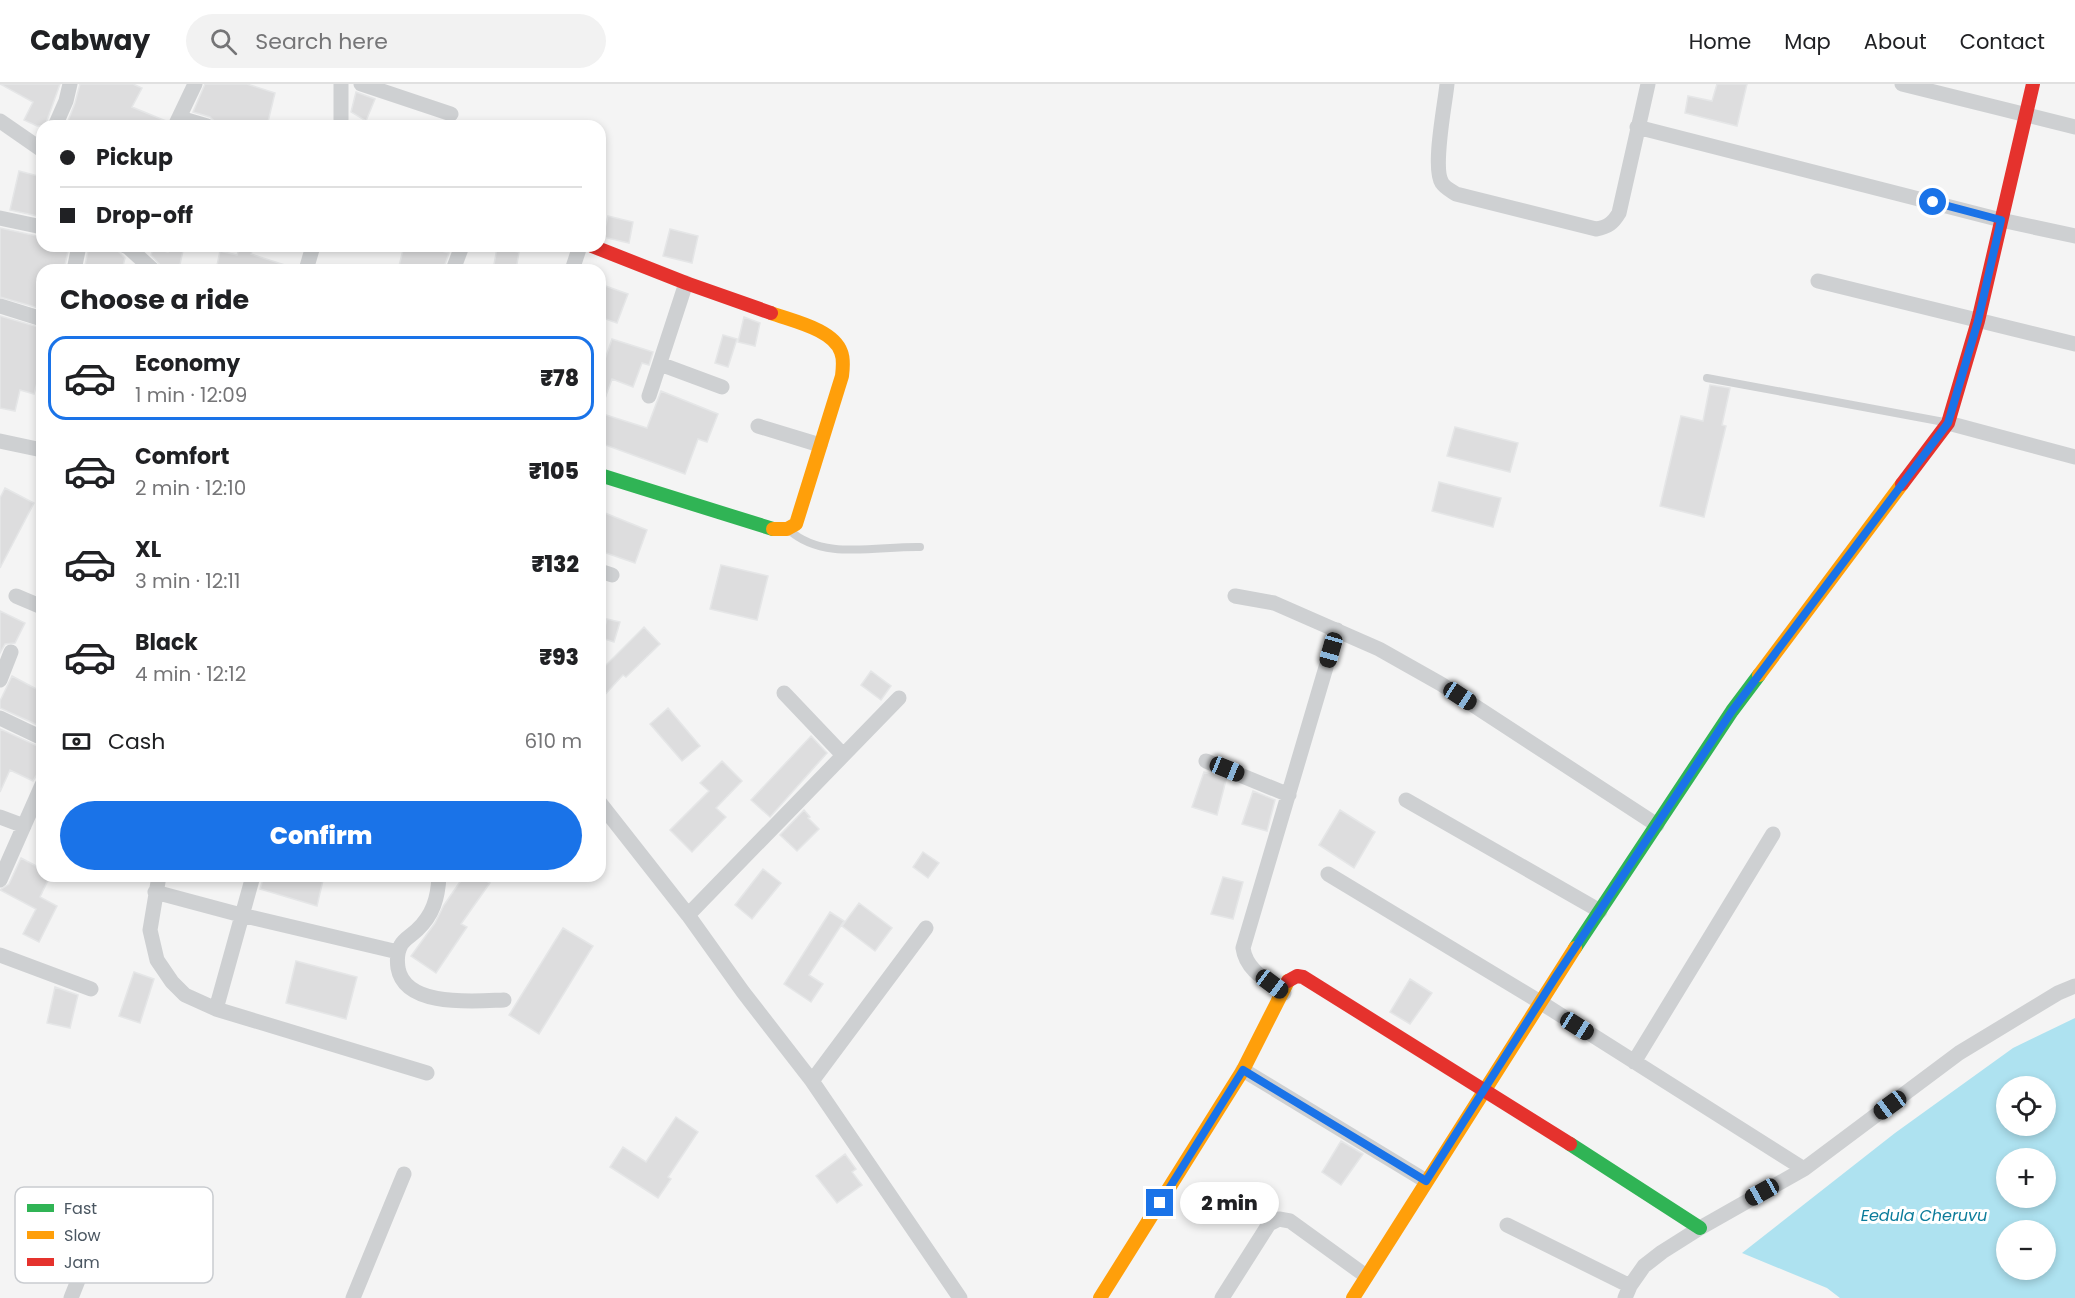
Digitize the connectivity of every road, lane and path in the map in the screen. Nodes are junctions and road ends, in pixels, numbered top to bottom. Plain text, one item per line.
1 (70, 84) edge
2 (195, 84) edge
3 (341, 84) edge
4 (361, 84) edge
5 (1447, 84) edge
6 (1648, 84) edge
7 (1902, 84) edge
8 (2032, 84) edge
9 (451, 114) dead end
10 (2026, 114) junction
11 (58, 120) edge
12 (179, 120) edge
13 (341, 120) edge
14 (0, 121) edge
15 (1637, 127) junction
16 (2075, 127) edge
17 (36, 146) edge
18 (0, 218) edge
19 (2001, 220) junction
20 (36, 226) edge
21 (2075, 236) edge
22 (133, 252) edge
23 (606, 252) edge
24 (146, 264) edge
25 (1818, 281) dead end
26 (686, 283) junction
27 (0, 306) edge
28 (36, 317) edge
29 (1978, 321) junction
30 (2075, 344) edge
31 (660, 364) junction
32 (1707, 378) dead end
33 (722, 387) dead end
34 (649, 396) dead end
35 (1948, 423) junction
36 (758, 426) dead end
37 (0, 441) edge
38 (820, 445) junction
39 (36, 449) edge
40 (2075, 457) edge
41 (606, 478) edge
42 (788, 529) junction
43 (920, 547) dead end
44 (16, 596) dead end
45 (1235, 596) dead end
46 (36, 604) edge
47 (1337, 630) junction
48 (11, 652) dead end
49 (0, 680) edge
50 (784, 693) dead end
51 (898, 698) dead end
52 (0, 718) edge
53 (36, 735) edge
54 (843, 755) junction
55 (1206, 761) dead end
56 (1289, 795) junction
57 (36, 798) edge
58 (1406, 800) dead end
59 (606, 810) edge
60 (0, 817) edge
61 (1657, 825) junction
62 (24, 826) junction
63 (1773, 834) dead end
64 (1328, 874) dead end
65 (0, 880) edge
66 (158, 882) edge
67 (251, 882) edge
68 (438, 882) edge
69 (155, 892) junction
70 (1600, 911) junction
71 (241, 915) junction
72 (688, 915) junction
73 (926, 928) dead end
74 (398, 952) junction
75 (0, 955) edge
76 (2075, 986) edge
77 (91, 989) dead end
78 (1284, 993) junction
79 (504, 1000) dead end
80 (1540, 1002) junction
81 (216, 1009) junction
82 (1634, 1062) junction
83 (1243, 1070) junction
84 (427, 1073) dead end
85 (812, 1081) junction
86 (1484, 1089) junction
87 (1804, 1169) junction
88 (404, 1174) dead end
89 (1426, 1181) junction
90 (1507, 1226) dead end
91 (1700, 1228) junction
92 (1365, 1276) junction
93 (77, 1283) edge
94 (1628, 1292) edge
95 (71, 1298) edge
96 (353, 1298) edge
97 (960, 1298) edge
98 (1100, 1298) edge
99 (1222, 1298) edge
100 (1353, 1298) edge

1 - 11 street
2 - 12 street
3 - 13 street
4 - 9 street
5 - 15 street
6 - 15 street
7 - 10 street
8 - 10 street
10 - 16 street
10 - 19 street
14 - 17 street
15 - 19 street
18 - 20 street
19 - 21 street
19 - 29 street
22 - 24 street
23 - 26 street
25 - 29 street
26 - 31 street
26 - 38 street
27 - 28 street
29 - 30 street
29 - 35 street
31 - 33 street
31 - 34 street
32 - 35 lane
35 - 40 street
35 - 61 street
36 - 38 street
37 - 39 street
38 - 42 street
41 - 42 street
42 - 43 lane
44 - 46 street
45 - 47 street
47 - 56 street
47 - 61 street
48 - 49 street
50 - 54 street
51 - 54 street
52 - 53 street
54 - 72 street
55 - 56 street
56 - 78 street
57 - 62 street
58 - 70 street
59 - 72 street
60 - 62 street
61 - 70 street
62 - 65 street
63 - 82 street
64 - 80 street
66 - 69 street
67 - 71 street
68 - 74 street
69 - 71 street
69 - 81 street
70 - 80 street
71 - 74 street
71 - 81 street
72 - 85 street
73 - 85 street
74 - 79 street
75 - 77 street
76 - 87 street
78 - 83 street
78 - 86 street
80 - 82 street
80 - 86 street
81 - 84 street
82 - 87 street
83 - 89 street
83 - 98 street
85 - 97 street
86 - 89 street
86 - 91 street
87 - 91 street
88 - 96 street
89 - 92 street
90 - 94 street
91 - 94 street
92 - 99 street
92 - 100 street
93 - 95 street

